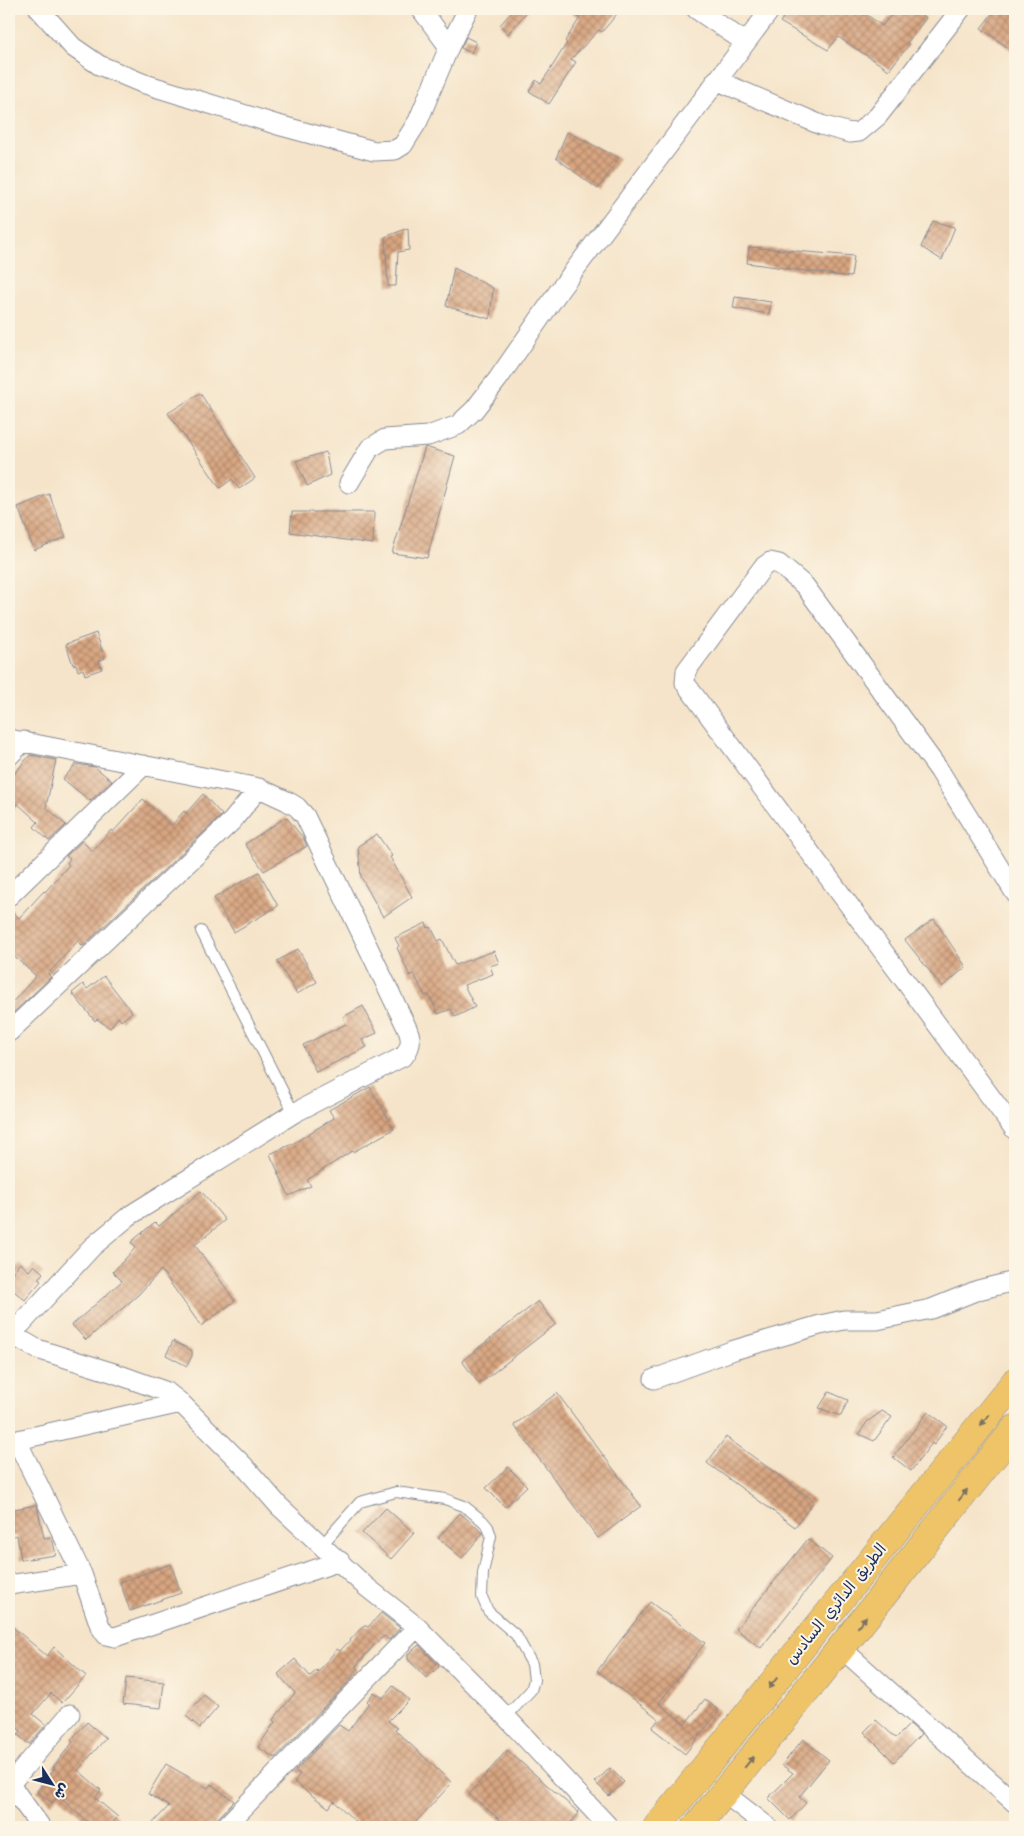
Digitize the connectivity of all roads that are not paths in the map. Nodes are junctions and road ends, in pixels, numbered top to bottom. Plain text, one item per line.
1 (39, 9) edge
2 (421, 9) edge
3 (468, 9) edge
4 (696, 9) edge
5 (771, 9) edge
6 (961, 9) edge
7 (745, 42) junction
8 (449, 47) junction
9 (716, 80) junction
10 (349, 484) dead end
11 (16, 740) edge
12 (9, 756) edge
13 (144, 766) junction
14 (260, 788) junction
15 (1015, 893) edge
16 (9, 896) edge
17 (201, 931) dead end
18 (9, 1032) edge
19 (294, 1114) junction
20 (1015, 1130) edge
21 (1015, 1281) edge
22 (10, 1334) edge
23 (654, 1379) dead end
24 (1015, 1382) edge
25 (181, 1403) junction
26 (1015, 1429) edge
27 (13, 1441) edge
28 (322, 1545) junction
29 (340, 1561) junction
30 (82, 1574) junction
31 (9, 1585) edge
32 (418, 1627) junction
33 (841, 1648) junction
34 (70, 1714) dead end
35 (506, 1717) junction
36 (9, 1783) edge
37 (724, 1793) junction
38 (1015, 1803) edge
39 (41, 1827) edge
40 (224, 1827) edge
41 (609, 1827) edge
42 (657, 1827) edge
43 (696, 1827) edge
44 (768, 1827) edge

1 - 8 street
2 - 8 street
3 - 8 street
4 - 7 street
5 - 7 street
6 - 9 street
7 - 9 street
9 - 10 street
11 - 12 street
11 - 13 street
13 - 14 street
13 - 16 street
14 - 18 street
14 - 19 street
15 - 20 street
17 - 19 lane
19 - 22 street
21 - 23 street
22 - 25 street
24 -> 42 highway, الطريق الدائري السادس
25 - 27 street
25 - 28 street
33 -> 26 highway, الطريق الدائري السادس
27 - 30 street
28 - 29 street
28 - 35 lane
29 - 30 street
29 - 32 street
30 - 31 street
32 - 35 street
32 - 40 street
37 -> 33 highway, الطريق الدائري السادس
33 - 38 street
34 - 36 street
35 - 41 street
36 - 39 street
37 - 43 highway, الطريق الدائري السادس
37 - 44 street

